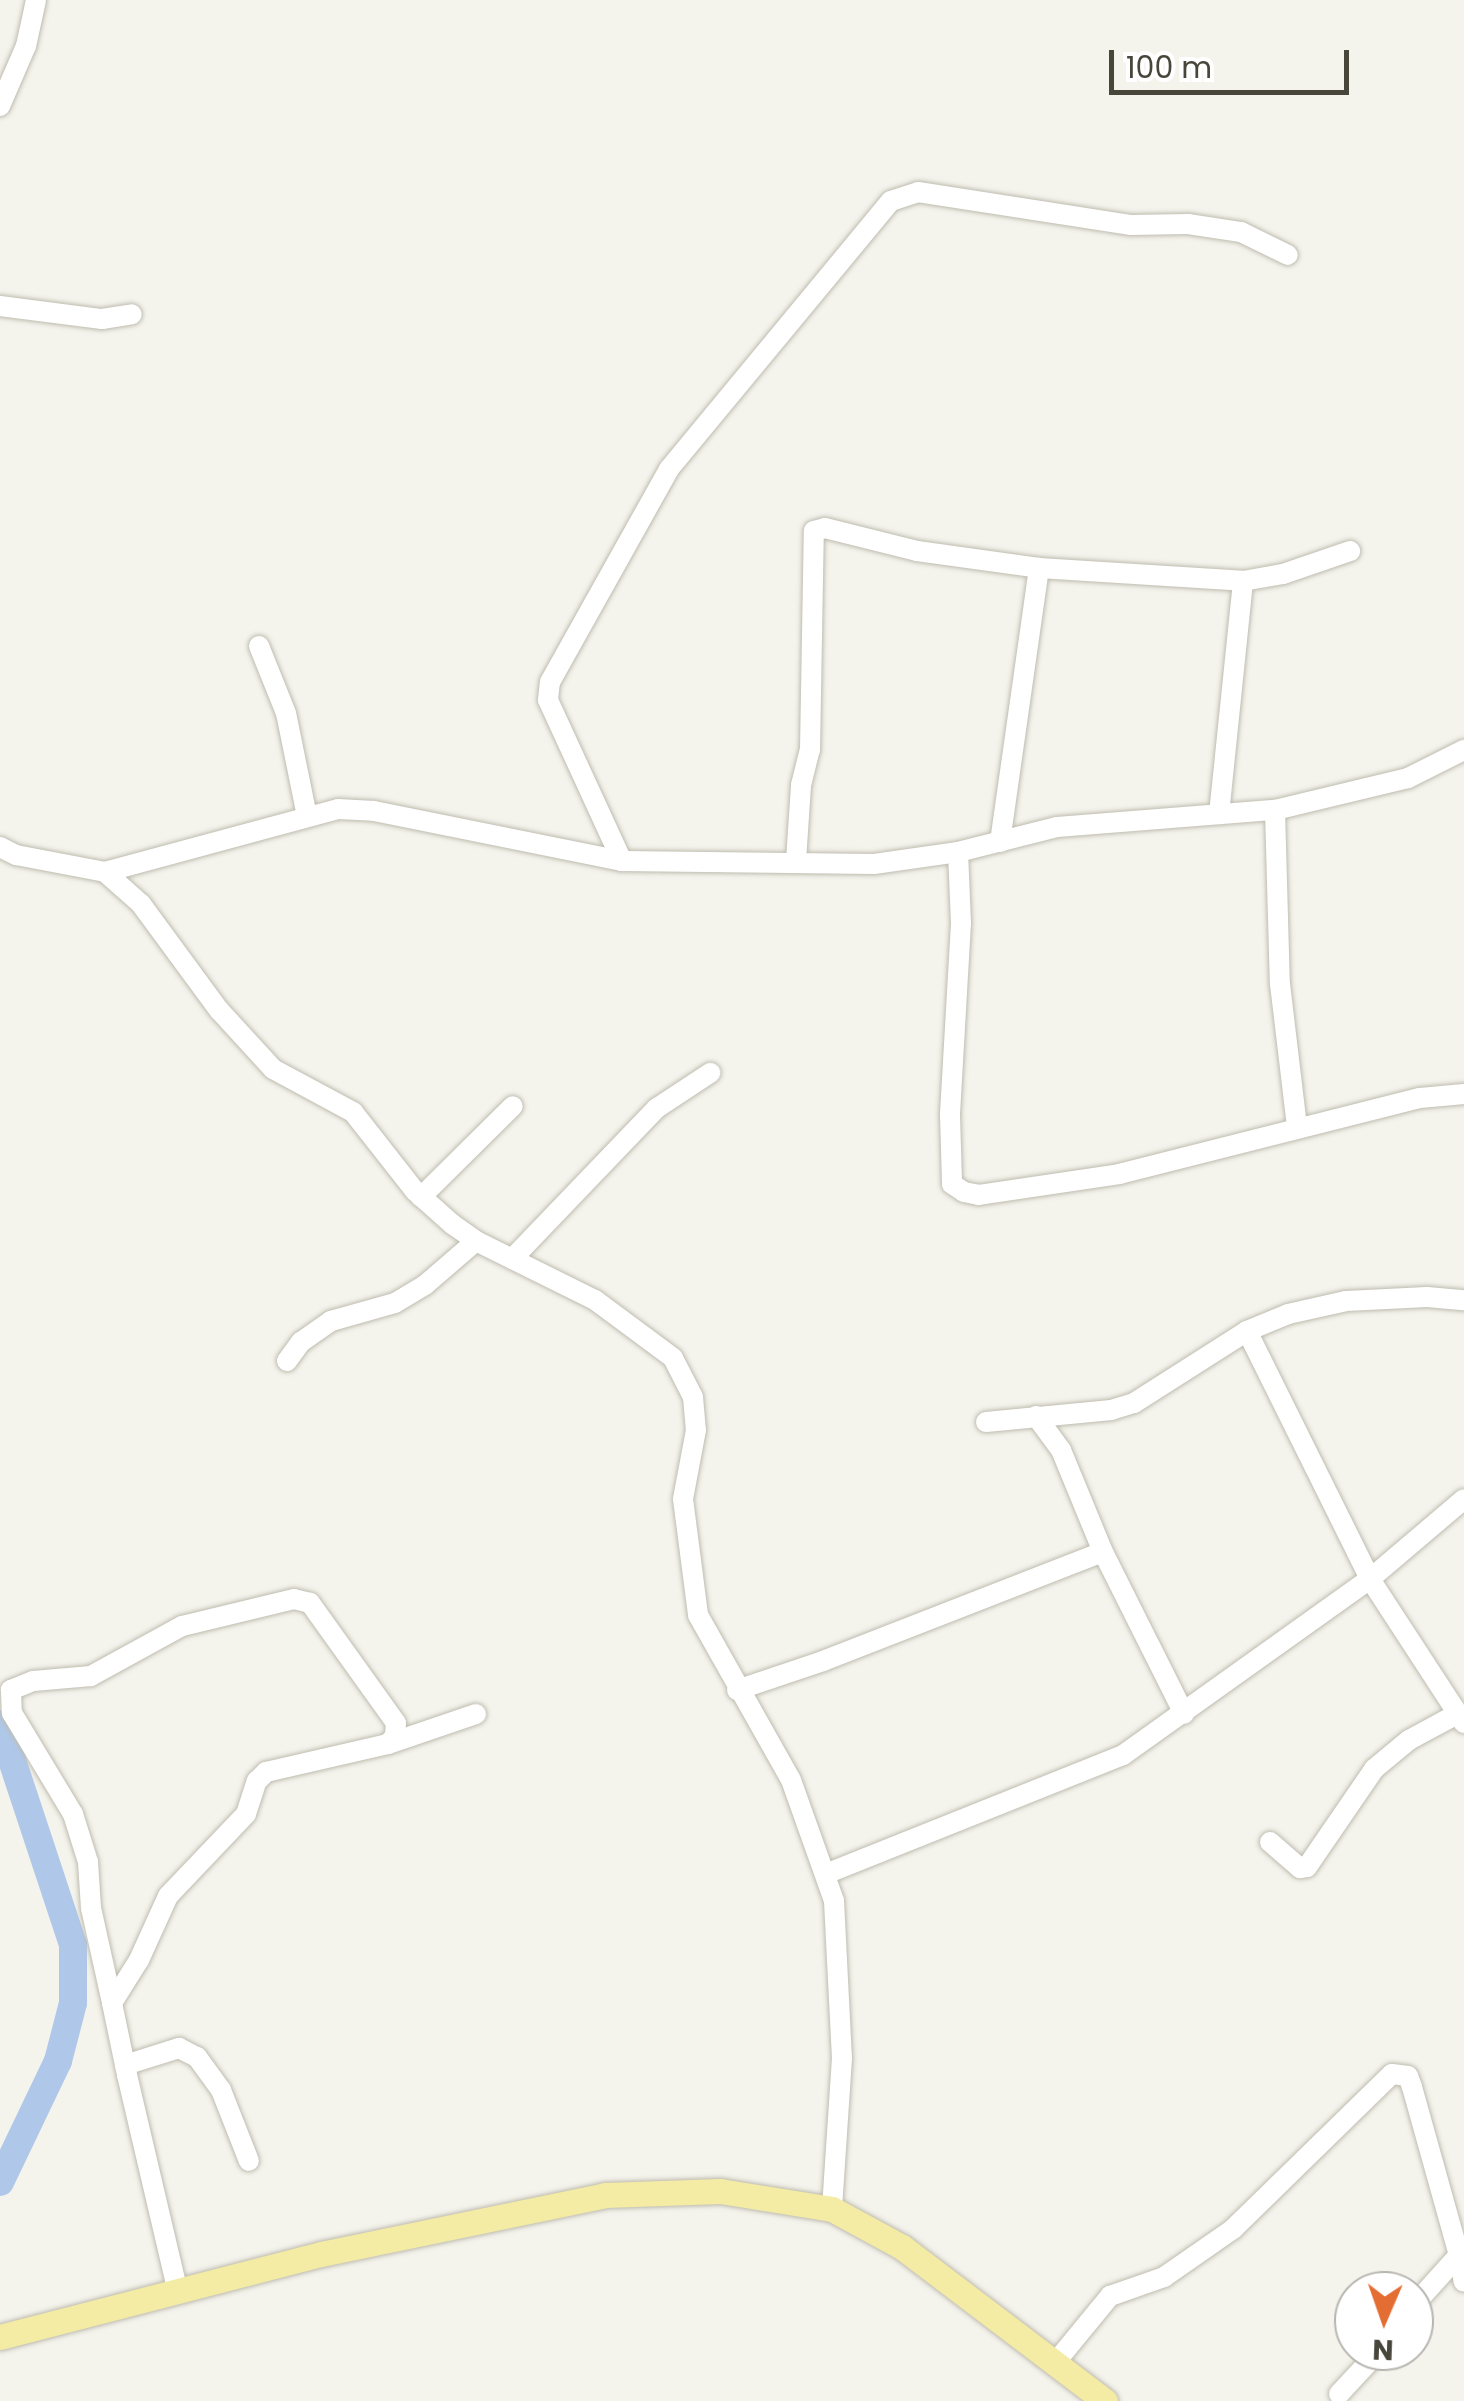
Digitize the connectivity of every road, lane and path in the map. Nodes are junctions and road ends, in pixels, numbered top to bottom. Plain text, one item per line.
1 (36, 0) edge
2 (0, 106) edge
3 (1288, 255) dead end
4 (0, 306) edge
5 (132, 314) dead end
6 (1350, 551) dead end
7 (1039, 568) junction
8 (1243, 581) junction
9 (258, 646) dead end
10 (1464, 750) edge
11 (1275, 810) junction
12 (1220, 814) junction
13 (306, 816) junction
14 (1000, 842) junction
15 (0, 846) edge
16 (958, 852) junction
17 (622, 861) junction
18 (796, 862) junction
19 (105, 872) junction
20 (710, 1073) dead end
21 (1464, 1094) edge
22 (513, 1106) dead end
23 (1297, 1126) junction
24 (421, 1196) junction
25 (476, 1241) junction
26 (512, 1259) junction
27 (1464, 1300) edge
28 (1247, 1331) junction
29 (287, 1361) dead end
30 (1036, 1416) junction
31 (986, 1422) dead end
32 (1464, 1499) edge
33 (1103, 1552) junction
34 (1370, 1579) junction
35 (738, 1690) junction
36 (476, 1714) dead end
37 (1184, 1714) junction
38 (1460, 1718) edge
39 (388, 1744) junction
40 (1270, 1842) dead end
41 (828, 1873) junction
42 (112, 2003) junction
43 (125, 2065) junction
44 (249, 2161) dead end
45 (832, 2209) junction
46 (1461, 2252) edge
47 (1434, 2282) edge
48 (1464, 2282) edge
49 (178, 2292) junction
50 (0, 2337) edge
51 (1055, 2364) junction
52 (1360, 2371) edge
53 (1339, 2394) dead end
54 (1105, 2401) edge

1 - 2 street
3 - 17 street
4 - 5 street
6 - 8 street
7 - 8 street
7 - 14 street
7 - 18 street
8 - 12 street
9 - 13 street
10 - 11 street
11 - 12 street
11 - 23 street
12 - 14 street
13 - 17 street
13 - 19 street
14 - 16 street
15 - 19 street
16 - 18 street
16 - 23 street
17 - 18 street
19 - 24 street
20 - 26 street
21 - 23 street
22 - 24 street
24 - 25 street
25 - 26 street
25 - 29 street
26 - 35 street
27 - 28 street
28 - 30 street
28 - 34 street
30 - 31 street
30 - 33 street
32 - 34 street
33 - 35 street
33 - 37 street
34 - 37 street
34 - 38 street
35 - 41 street
36 - 39 street
37 - 41 street
38 - 40 street
39 - 42 street
39 - 42 street
41 - 45 street
42 - 43 street
43 - 44 street
43 - 49 street
45 - 49 main road
45 - 51 main road
46 - 47 street
46 - 48 street
46 - 51 street
49 - 50 main road
51 - 54 main road
52 - 53 street

